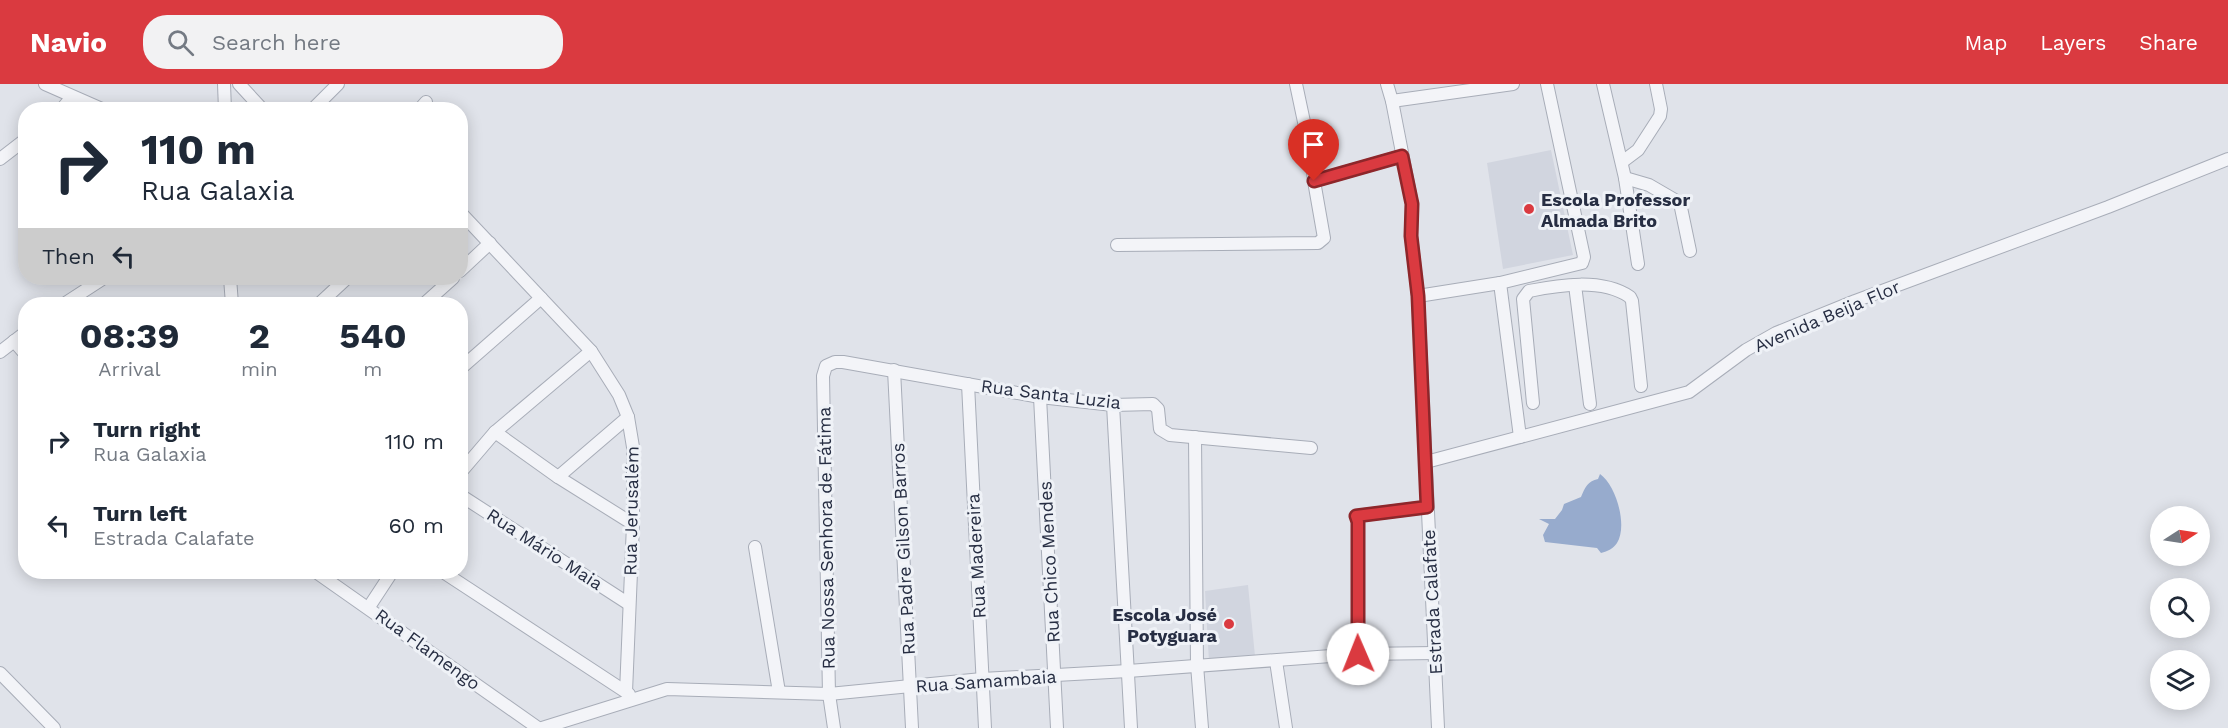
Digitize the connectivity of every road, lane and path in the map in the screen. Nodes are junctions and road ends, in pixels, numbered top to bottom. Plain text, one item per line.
1 (45, 84) edge
2 (224, 84) edge
3 (239, 84) edge
4 (338, 84) edge
5 (1296, 84) edge
6 (1387, 84) edge
7 (1513, 84) edge
8 (1547, 84) edge
9 (1603, 84) edge
10 (1656, 84) edge
11 (72, 97) junction
12 (1392, 101) junction
13 (68, 102) edge
14 (84, 102) edge
15 (225, 102) edge
16 (256, 102) edge
17 (320, 102) edge
18 (18, 145) edge
19 (1402, 156) junction
20 (0, 159) edge
21 (2228, 159) edge
22 (1622, 162) junction
23 (1625, 178) junction
24 (1314, 181) junction
25 (468, 220) edge
26 (490, 243) junction
27 (1117, 245) dead end
28 (1690, 251) dead end
29 (468, 264) edge
30 (1638, 264) dead end
31 (1500, 283) junction
32 (93, 285) edge
33 (339, 285) edge
34 (445, 285) edge
35 (1575, 285) junction
36 (1418, 296) junction
37 (75, 297) edge
38 (327, 297) edge
39 (432, 297) edge
40 (541, 298) junction
41 (18, 338) edge
42 (14, 341) junction
43 (18, 346) edge
44 (1527, 350) junction
45 (591, 351) junction
46 (1509, 351) junction
47 (0, 352) edge
48 (468, 362) edge
49 (843, 362) joint
50 (894, 370) junction
51 (968, 384) junction
52 (1641, 386) dead end
53 (1040, 397) junction
54 (1533, 403) dead end
55 (1590, 404) dead end
56 (1113, 405) junction
57 (628, 417) junction
58 (495, 432) junction
59 (1195, 437) junction
60 (1520, 437) junction
61 (1311, 448) dead end
62 (1426, 462) junction
63 (468, 464) edge
64 (558, 477) junction
65 (468, 500) edge
66 (1427, 507) junction
67 (633, 524) junction
68 (755, 547) dead end
69 (327, 579) edge
70 (387, 579) edge
71 (454, 579) edge
72 (629, 604) junction
73 (369, 607) junction
74 (1436, 653) junction
75 (1358, 654) junction
76 (1276, 661) junction
77 (1197, 665) junction
78 (1128, 671) junction
79 (0, 673) edge
80 (1054, 675) junction
81 (982, 679) junction
82 (910, 686) junction
83 (779, 692) junction
84 (829, 694) junction
85 (630, 695) junction
86 (54, 728) edge
87 (540, 728) edge
88 (834, 728) edge
89 (912, 728) edge
90 (985, 728) edge
91 (1057, 728) edge
92 (1131, 728) edge
93 (1202, 728) edge
94 (1286, 728) edge
95 (1438, 728) edge

1 - 11 street
2 - 15 street
3 - 16 street
4 - 17 street
5 - 24 street
6 - 12 street, Estrada Calafate
7 - 12 street
8 - 31 street
9 - 22 street
10 - 22 street
11 - 13 street
11 - 14 street
12 - 19 street, Estrada Calafate
18 - 20 street
19 - 24 street
19 - 36 street, Estrada Calafate
21 - 60 street, Avenida Beija Flor
22 - 23 street
23 - 28 street
23 - 30 street
24 - 27 street
25 - 26 street, Rua Jerusalém
26 - 29 street
26 - 40 street, Rua Jerusalém
31 - 36 street
31 - 46 street
32 - 37 street
33 - 38 street
34 - 39 street
35 - 44 street
35 - 52 street
35 - 55 street
36 - 62 street, Estrada Calafate
40 - 45 street, Rua Jerusalém
40 - 48 street
41 - 42 street
42 - 43 street
42 - 47 street
44 - 46 street
44 - 54 street
45 - 57 street, Rua Jerusalém
45 - 58 street
46 - 60 street
49 - 50 street, Rua Santa Luzia
49 - 84 street, Rua Nossa Senhora de Fátima
50 - 51 street, Rua Santa Luzia
50 - 82 street, Rua Padre Gilson Barros
51 - 53 street, Rua Santa Luzia
51 - 81 street, Rua Madereira
53 - 56 street, Rua Santa Luzia
53 - 80 street, Rua Chico Mendes
56 - 59 street, Rua Santa Luzia
56 - 78 street
57 - 64 street
57 - 67 street, Rua Jerusalém
58 - 63 street
58 - 64 street
59 - 61 street, Rua Santa Luzia
59 - 77 street
60 - 62 street, Avenida Beija Flor
62 - 66 street, Estrada Calafate
64 - 67 street
65 - 72 street, Rua Mário Maia
66 - 74 street, Estrada Calafate
66 - 75 street
67 - 72 street, Rua Jerusalém
68 - 83 street
69 - 73 street, Rua Flamengo
70 - 73 street
71 - 85 street
72 - 85 street, Rua Jerusalém
73 - 87 street, Rua Flamengo
74 - 75 street, Rua Samambaia
74 - 95 street, Estrada Calafate
75 - 76 street, Rua Samambaia
76 - 77 street, Rua Samambaia
76 - 94 street
77 - 78 street, Rua Samambaia
77 - 93 street
78 - 80 street, Rua Samambaia
78 - 92 street
79 - 86 street
80 - 81 street, Rua Samambaia
80 - 91 street, Rua Chico Mendes
81 - 82 street, Rua Samambaia
81 - 90 street, Rua Madereira
82 - 84 street, Rua Samambaia
82 - 89 street, Rua Padre Gilson Barros
83 - 84 street, Rua Samambaia
83 - 85 street, Rua Samambaia
84 - 88 street, Rua Nossa Senhora de Fátima
85 - 87 street, Rua Samambaia

